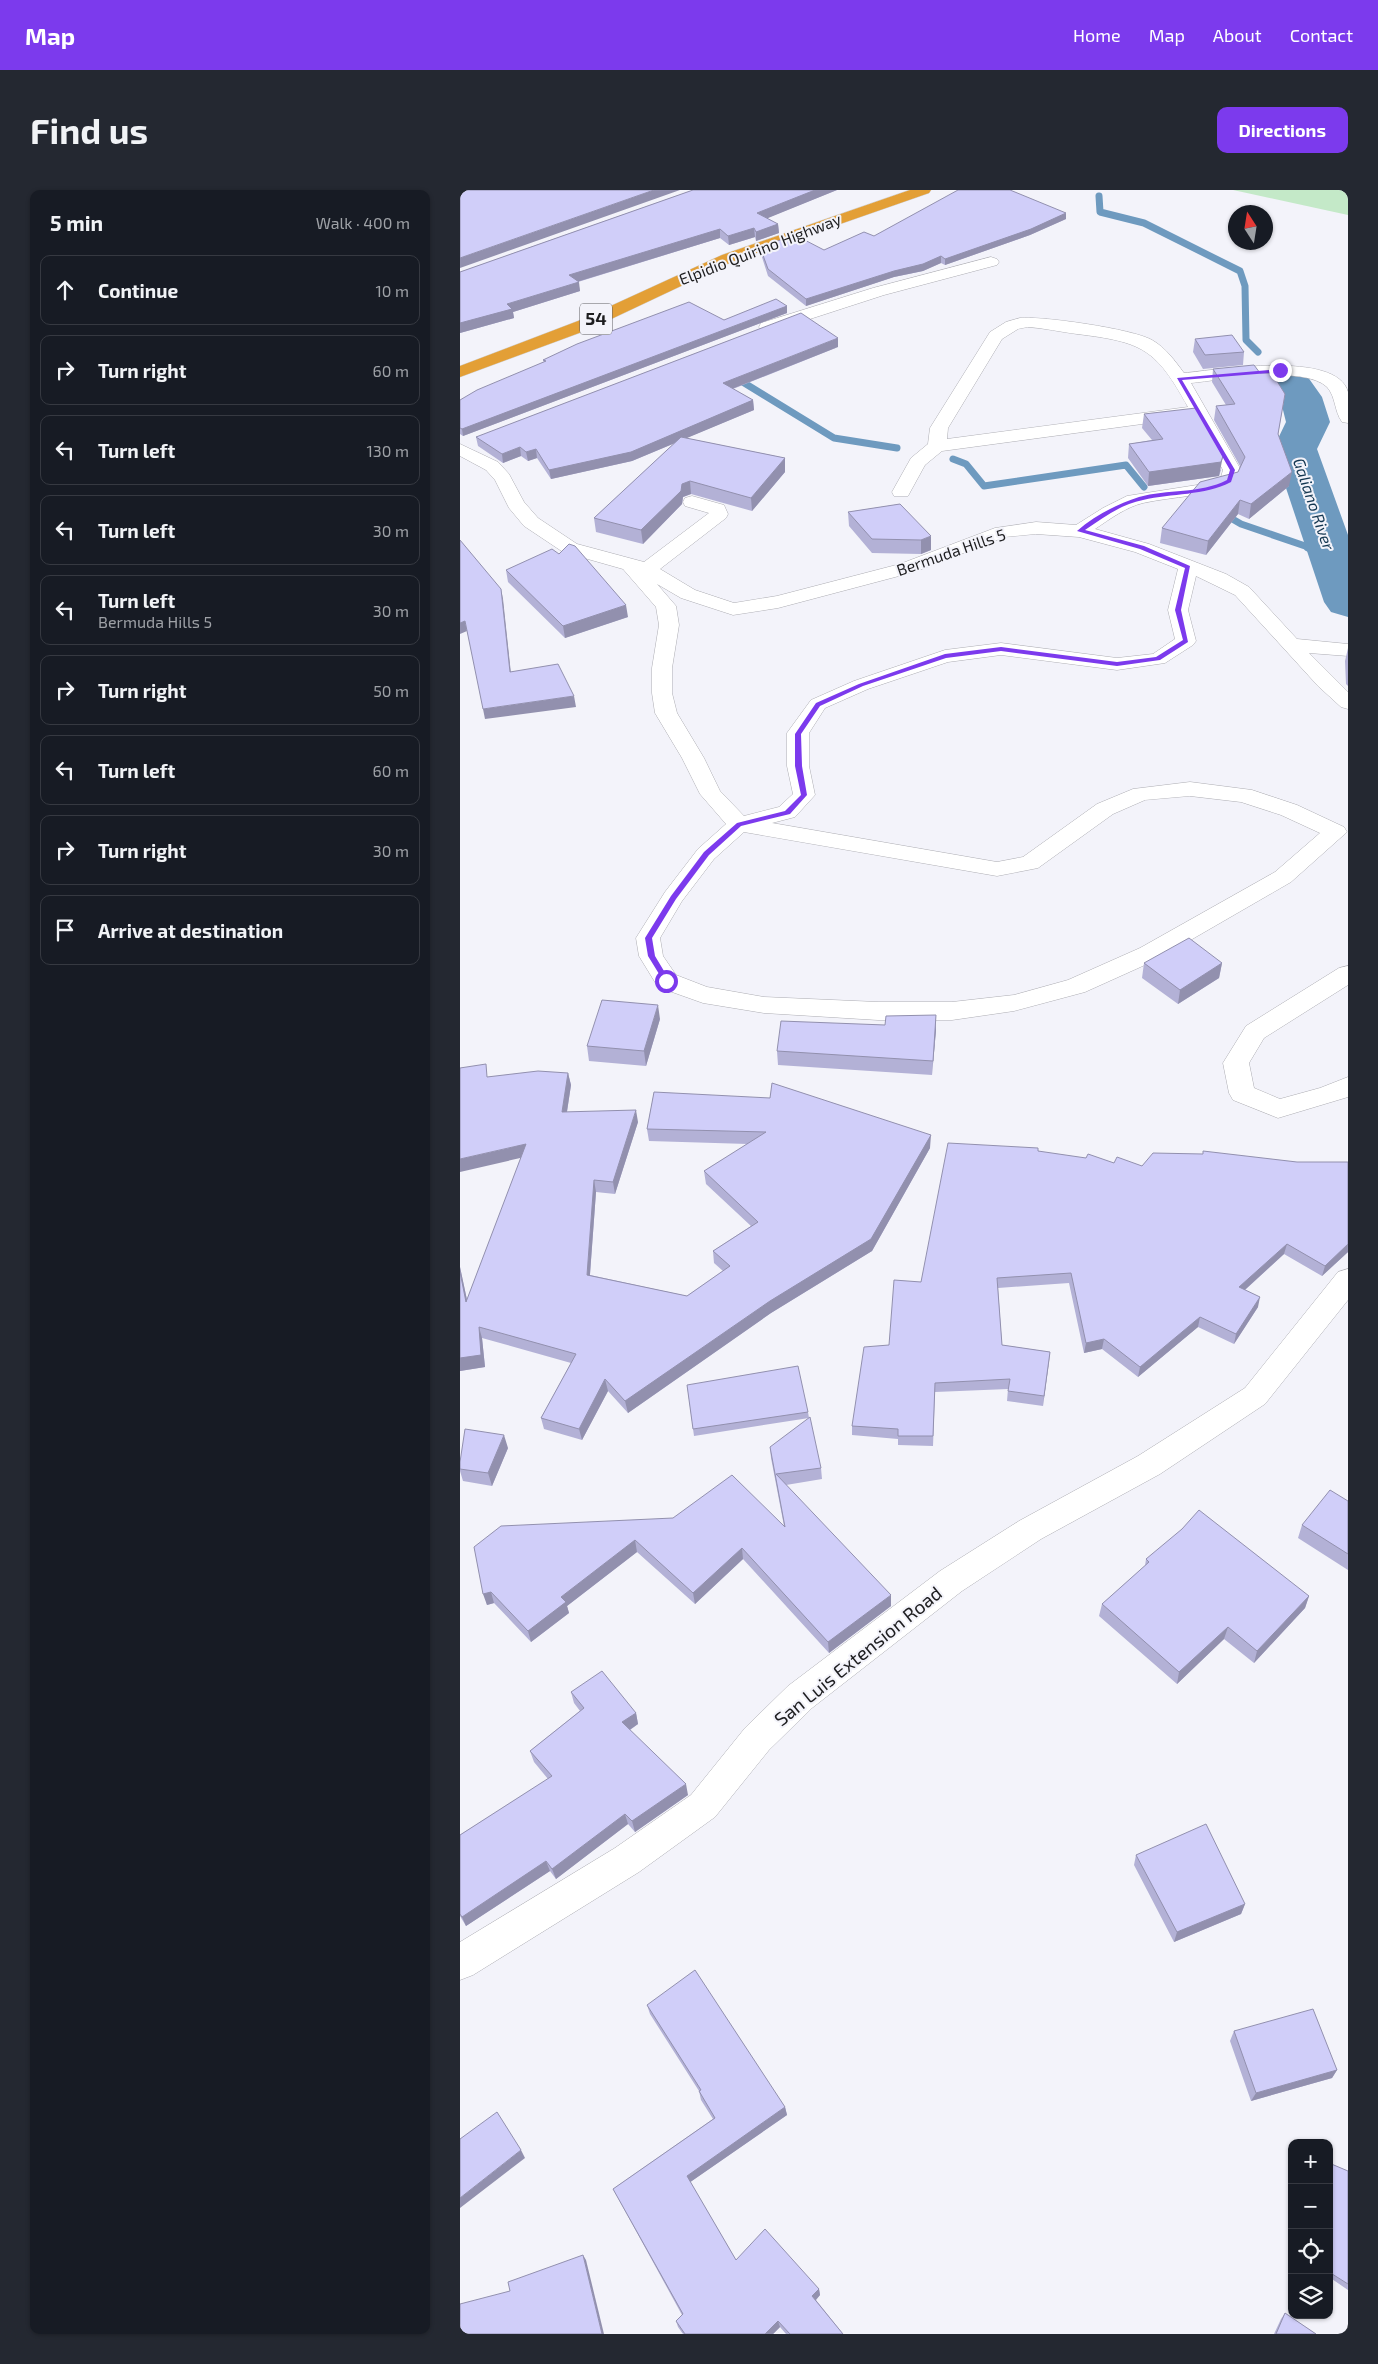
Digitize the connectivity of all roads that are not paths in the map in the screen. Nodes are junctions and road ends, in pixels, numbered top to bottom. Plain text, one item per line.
1 (924, 190) edge
2 (991, 262) dead end
3 (751, 334) edge
4 (460, 372) edge
5 (1179, 379) junction
6 (1198, 411) junction
7 (1348, 418) edge
8 (476, 438) edge
9 (460, 445) edge
10 (937, 446) junction
11 (460, 449) edge
12 (901, 492) dead end
13 (692, 502) dead end
14 (1080, 531) junction
15 (638, 566) junction
16 (1188, 567) junction
17 (1291, 645) junction
18 (1348, 650) edge
19 (1348, 703) edge
20 (739, 824) junction
21 (1342, 836) edge
22 (1348, 974) edge
23 (1348, 1086) edge
24 (1348, 1280) edge
25 (460, 1962) edge

1 - 4 highway, Elpidio Quirino Highway / 54
2 - 3 street
5 - 6 street
5 - 7 street
5 - 10 street
6 - 10 street
6 - 14 street
8 - 9 street
10 - 12 street
11 - 15 street, Bermuda Hills 5
13 - 15 street
14 - 15 street, Bermuda Hills 5
14 - 16 street, Bermuda Hills 5
15 - 20 street
16 - 17 street, Bermuda Hills 5
16 - 20 street
17 - 18 street
17 - 19 street, Bermuda Hills 5
20 - 21 street
20 - 21 street
22 - 23 street
24 - 25 street, San Luis Extension Road

